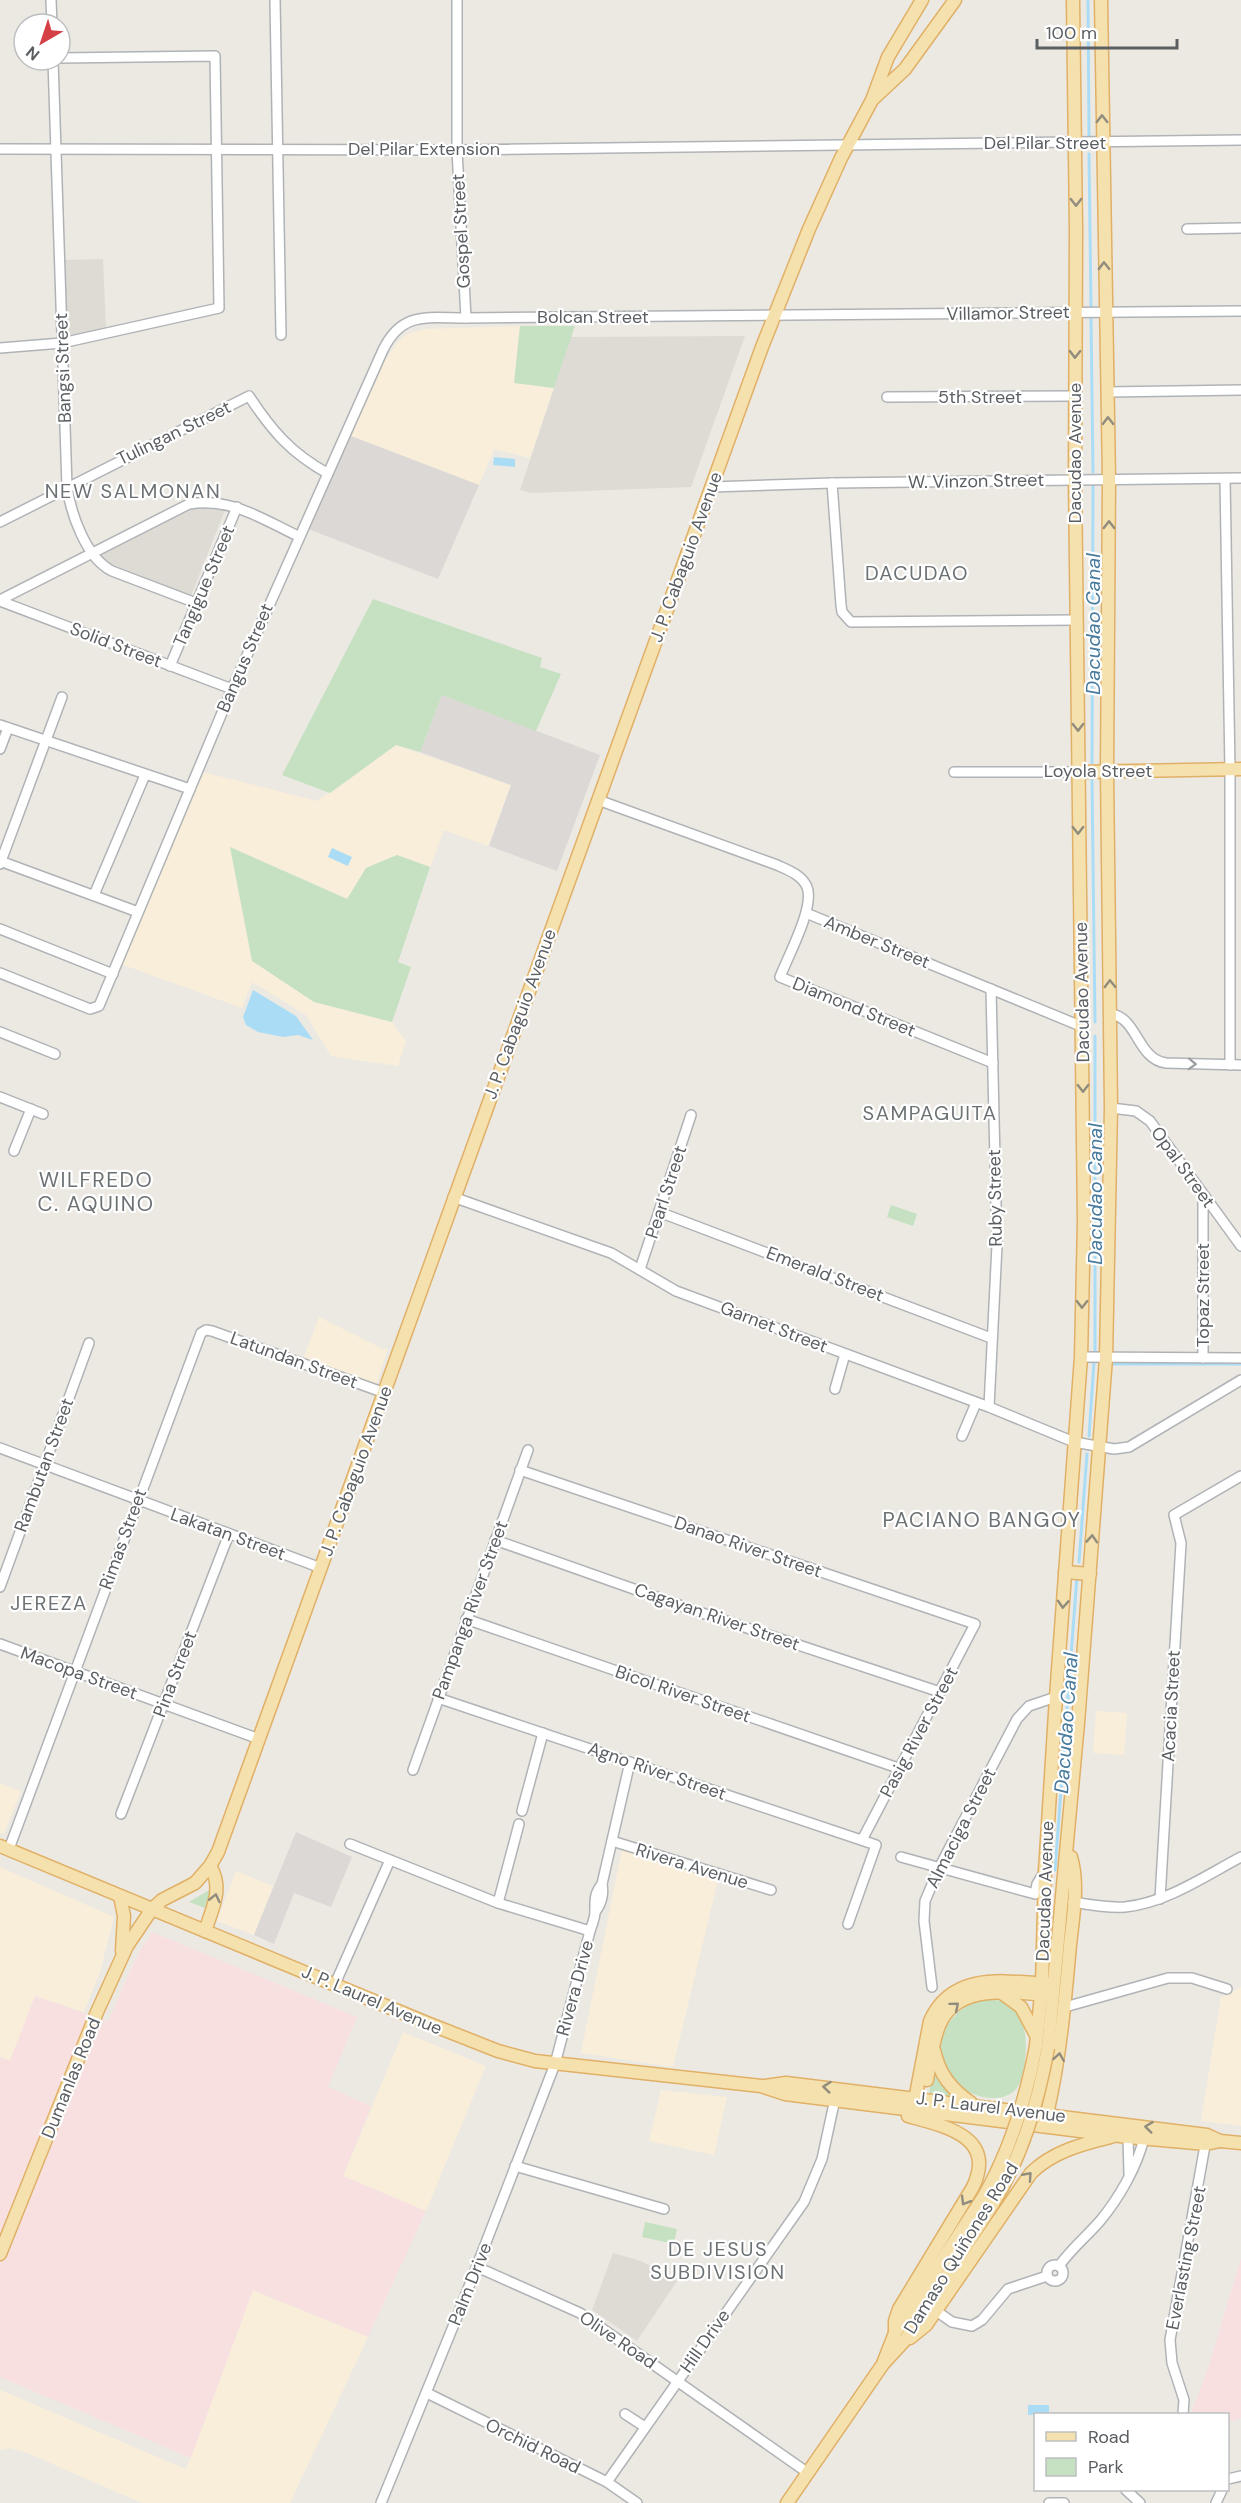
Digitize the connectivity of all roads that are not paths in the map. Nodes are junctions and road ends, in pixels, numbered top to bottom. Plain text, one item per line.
1 (275, 0) edge
2 (457, 0) edge
3 (922, 0) edge
4 (932, 0) edge
5 (945, 0) edge
6 (955, 0) edge
7 (1073, 0) edge
8 (1101, 0) edge
9 (922, 25) junction
10 (888, 57) junction
11 (72, 58) edge
12 (905, 69) junction
13 (53, 72) edge
14 (872, 100) junction
15 (1241, 140) edge
16 (848, 143) junction
17 (1074, 143) junction
18 (1102, 143) junction
19 (0, 148) edge
20 (218, 149) junction
21 (277, 149) junction
22 (56, 150) junction
23 (457, 150) junction
24 (1241, 228) edge
25 (1187, 229) dead end
26 (1241, 311) edge
27 (1075, 312) junction
28 (1105, 312) junction
29 (774, 316) junction
30 (466, 318) junction
31 (411, 321) joint
32 (281, 335) dead end
33 (62, 343) junction
34 (0, 348) edge
35 (1241, 390) edge
36 (1107, 392) junction
37 (1074, 396) junction
38 (887, 397) dead end
39 (327, 473) junction
40 (1225, 478) junction
41 (1241, 478) edge
42 (1109, 479) junction
43 (1075, 480) junction
44 (832, 483) junction
45 (67, 487) junction
46 (711, 487) junction
47 (237, 507) junction
48 (0, 522) edge
49 (298, 536) junction
50 (92, 553) junction
51 (0, 600) edge
52 (196, 603) junction
53 (1077, 620) junction
54 (170, 666) junction
55 (232, 689) junction
56 (62, 697) dead end
57 (4, 727) edge
58 (46, 742) junction
59 (0, 749) edge
60 (1235, 770) edge
61 (954, 772) dead end
62 (1078, 772) junction
63 (1107, 772) junction
64 (146, 775) junction
65 (190, 789) junction
66 (598, 800) junction
67 (0, 862) edge
68 (94, 896) junction
69 (138, 912) junction
70 (806, 913) junction
71 (0, 929) edge
72 (0, 973) edge
73 (113, 974) junction
74 (991, 989) junction
75 (1111, 1014) junction
76 (1083, 1027) junction
77 (0, 1032) edge
78 (55, 1054) dead end
79 (993, 1063) junction
80 (1230, 1065) junction
81 (1241, 1065) edge
82 (0, 1096) edge
83 (1112, 1108) junction
84 (31, 1109) junction
85 (43, 1114) dead end
86 (691, 1115) dead end
87 (14, 1151) dead end
88 (1203, 1196) junction
89 (453, 1197) junction
90 (659, 1212) junction
91 (1241, 1246) edge
92 (640, 1269) junction
93 (203, 1331) joint
94 (991, 1338) junction
95 (89, 1342) dead end
96 (845, 1354) junction
97 (1081, 1357) junction
98 (1106, 1358) junction
99 (1203, 1358) junction
100 (1241, 1358) edge
101 (1241, 1380) edge
102 (834, 1389) dead end
103 (385, 1393) junction
104 (976, 1403) junction
105 (989, 1407) junction
106 (962, 1436) dead end
107 (1074, 1442) junction
108 (1099, 1446) junction
109 (0, 1448) edge
110 (528, 1450) dead end
111 (44, 1466) junction
112 (520, 1470) junction
113 (1241, 1476) edge
114 (137, 1501) junction
115 (229, 1534) junction
116 (495, 1540) junction
117 (321, 1568) junction
118 (1065, 1572) junction
119 (1090, 1574) junction
120 (0, 1587) edge
121 (466, 1619) junction
122 (975, 1624) joint
123 (0, 1644) edge
124 (74, 1671) junction
125 (940, 1692) junction
126 (1056, 1697) junction
127 (438, 1698) junction
128 (164, 1704) junction
129 (543, 1733) junction
130 (259, 1739) junction
131 (630, 1762) junction
132 (901, 1769) junction
133 (413, 1770) dead end
134 (522, 1811) dead end
135 (121, 1814) dead end
136 (519, 1824) dead end
137 (862, 1840) junction
138 (612, 1841) junction
139 (350, 1844) dead end
140 (4, 1848) edge
141 (1068, 1849) junction
142 (901, 1857) dead end
143 (1241, 1857) edge
144 (390, 1860) junction
145 (210, 1866) junction
146 (939, 1868) junction
147 (1045, 1871) junction
148 (771, 1890) dead end
149 (120, 1896) junction
150 (1160, 1899) junction
151 (1073, 1902) junction
152 (498, 1903) junction
153 (152, 1909) junction
154 (848, 1924) dead end
155 (205, 1931) junction
156 (590, 1931) junction
157 (121, 1956) junction
158 (334, 1984) junction
159 (932, 1988) dead end
160 (1227, 1989) dead end
161 (1048, 1990) junction
162 (999, 1993) junction
163 (1065, 2007) junction
164 (1040, 2043) junction
165 (934, 2046) junction
166 (555, 2064) junction
167 (920, 2071) junction
168 (761, 2086) junction
169 (885, 2094) junction
170 (835, 2099) junction
171 (856, 2102) junction
172 (918, 2104) junction
173 (974, 2105) junction
174 (1047, 2114) junction
175 (1123, 2136) junction
176 (1144, 2138) junction
177 (1206, 2139) junction
178 (1241, 2143) edge
179 (515, 2166) junction
180 (1129, 2174) junction
181 (664, 2209) dead end
182 (0, 2254) edge
183 (477, 2267) junction
184 (927, 2305) junction
185 (900, 2336) junction
186 (677, 2380) junction
187 (427, 2393) junction
188 (1183, 2413) edge
189 (625, 2414) dead end
190 (645, 2427) junction
191 (808, 2473) junction
192 (607, 2482) junction
193 (1127, 2491) edge
194 (381, 2503) edge
195 (637, 2503) edge
196 (787, 2503) edge
197 (1049, 2503) edge
198 (1064, 2503) edge
199 (1140, 2503) edge

1 - 21 street
2 - 23 street, Gospel Street
3 - 10 main road, J. P. Cabaguio Avenue
4 - 9 main road
5 - 9 main road
6 - 12 main road, J. P. Cabaguio Avenue
7 - 17 main road, Dacudao Avenue
18 -> 8 main road, Dacudao Avenue
9 - 10 main road
9 - 12 main road
10 - 14 main road, J. P. Cabaguio Avenue
11 - 20 street
12 - 14 main road, J. P. Cabaguio Avenue
13 - 22 street, Bangsi Street
14 - 16 main road, J. P. Cabaguio Avenue
15 - 18 street, Del Pilar Street
16 - 17 street, Del Pilar Street
16 - 23 street, Del Pilar Extension
16 - 29 main road, J. P. Cabaguio Avenue
17 - 18 street, Del Pilar Street
17 -> 27 main road, Dacudao Avenue
28 -> 18 main road, Dacudao Avenue
19 - 22 street, Del Pilar Extension
20 - 21 street, Del Pilar Extension
20 - 22 street, Del Pilar Extension
20 - 33 street
21 - 23 street, Del Pilar Extension
21 - 32 street
22 - 33 street, Bangsi Street
23 - 30 street, Gospel Street
24 - 25 street
26 - 28 street, Villamor Street
27 - 28 street, Villamor Street
27 - 29 street, Villamor Street
27 -> 37 main road, Dacudao Avenue
28 - 36 main road, Dacudao Avenue
29 - 30 street, Bolcan Street
29 - 46 main road, J. P. Cabaguio Avenue
30 - 31 street, Bolcan Street
31 - 39 street, Bangus Street
33 - 34 street
33 - 45 street, Bangsi Street
35 - 36 street
42 -> 36 main road, Dacudao Avenue
37 - 38 street, 5th Street
37 - 43 main road, Dacudao Avenue
39 - 45 street, Tulingan Street
39 - 49 street, Bangus Street
40 - 41 street, W. Vinzon Street
40 - 42 street, W. Vinzon Street
40 - 60 street
42 - 43 street, W. Vinzon Street
63 -> 42 main road, Dacudao Avenue
43 - 44 street, W. Vinzon Street
43 - 53 main road, Dacudao Avenue
44 - 46 street, W. Vinzon Street
44 - 53 street
45 - 48 street, Tulingan Street
45 - 50 street, Bangsi Street
46 - 66 main road, J. P. Cabaguio Avenue
47 - 49 street
47 - 50 street
47 - 52 street, Tangigue Street
49 - 55 street, Bangus Street
50 - 51 street
50 - 52 street, Bangsi Street
51 - 54 street, Solid Street
52 - 54 street, Tangigue Street
53 -> 62 main road, Dacudao Avenue
54 - 55 street, Solid Street
55 - 65 street, Bangus Street
56 - 58 street
57 - 58 street
57 - 59 street
58 - 64 street
58 - 67 street
60 - 63 main road, Loyola Street
60 - 80 street
61 - 62 street, Loyola Street
62 - 63 main road, Loyola Street
62 -> 76 main road, Dacudao Avenue
75 -> 63 main road, Dacudao Avenue
64 - 65 street
64 - 68 street
65 - 69 street, Bangus Street
66 - 70 street, Amber Street
66 - 89 main road, J. P. Cabaguio Avenue
67 - 68 street
68 - 69 street
69 - 73 street, Bangus Street
70 - 74 street, Amber Street
70 - 79 street, Diamond Street
71 - 73 street
72 - 73 street, Bangus Street
74 - 76 street, Amber Street
74 - 79 street, Ruby Street
75 -> 80 street
75 - 83 main road, Dacudao Avenue
76 -> 97 main road, Dacudao Avenue
77 - 78 street
79 - 94 street, Ruby Street
80 - 81 street
82 - 84 street
83 - 88 street, Opal Street
83 - 98 main road, Dacudao Avenue
84 - 85 street
84 - 87 street
86 - 90 street, Pearl Street
88 - 91 street, Opal Street
88 - 99 street, Topaz Street
89 - 92 street, Garnet Street
89 - 103 main road, J. P. Cabaguio Avenue
90 - 92 street, Pearl Street
90 - 94 street, Emerald Street
92 - 96 street, Garnet Street
93 - 103 street, Latundan Street
93 - 114 street, Rimas Street
94 - 105 street, Ruby Street
95 - 111 street, Rambutan Street
96 - 102 street
96 - 104 street, Garnet Street
97 - 98 street
97 - 107 main road, Dacudao Avenue
98 - 99 street
98 - 108 main road, Dacudao Avenue
99 - 100 street
101 - 108 street, Garnet Street
103 - 117 main road, J. P. Cabaguio Avenue
104 - 105 street, Garnet Street
104 - 106 street
105 - 107 street, Garnet Street
107 - 108 street, Garnet Street
107 - 118 main road, Dacudao Avenue
119 -> 108 main road, Dacudao Avenue
109 - 111 street, Lakatan Street
110 - 112 street, Pampanga River Street
111 - 114 street, Lakatan Street
111 - 120 street, Rambutan Street
112 - 116 street, Pampanga River Street
112 - 122 street, Danao River Street
113 - 150 street, Acacia Street
114 - 115 street, Lakatan Street
114 - 124 street, Rimas Street
115 - 117 street, Lakatan Street
115 - 128 street, Pina Street
116 - 121 street, Pampanga River Street
116 - 125 street, Cagayan River Street
117 - 130 main road, J. P. Cabaguio Avenue
118 - 119 main road
118 -> 126 main road, Dacudao Avenue
119 - 141 main road, Dacudao Avenue
121 - 127 street, Pampanga River Street
121 - 132 street, Bicol River Street
122 - 125 street, Pasig River Street
123 - 124 street, Macopa Street
124 - 128 street, Macopa Street
124 - 140 street, Rimas Street
125 - 132 street, Pasig River Street
126 - 146 street, Almaciga Street
126 - 147 main road, Dacudao Avenue
127 - 129 street, Agno River Street
127 - 133 street, Pampanga River Street
128 - 130 street, Macopa Street
128 - 135 street, Pina Street
129 - 131 street, Agno River Street
129 - 134 street
130 - 145 main road, J. P. Cabaguio Avenue
131 - 137 street, Agno River Street
131 - 138 street, Rivera Drive
132 - 137 street, Pasig River Street
136 - 152 street
137 - 154 street, Agno River Street
138 - 148 street, Rivera Avenue
138 - 156 street, Rivera Drive
139 - 144 street
140 - 149 main road, J. P. Laurel Avenue
141 - 151 main road, Dacudao Avenue
141 - 161 main road, Dacudao Avenue
142 - 146 street
143 - 150 street
144 - 152 street
144 - 158 street
145 - 153 main road, J. P. Cabaguio Avenue
155 -> 145 main road
146 - 147 street
146 - 159 street, Almaciga Street
147 - 161 main road, Dacudao Avenue
149 - 153 main road, J. P. Laurel Avenue
149 - 157 main road
150 - 151 street
151 - 163 main road, Dacudao Avenue
152 - 156 street
153 - 155 main road, J. P. Laurel Avenue
153 - 157 main road, Dumanlas Road
155 - 158 main road, J. P. Laurel Avenue
156 - 166 street, Rivera Drive
157 - 182 main road, Dumanlas Road
158 - 166 main road, J. P. Laurel Avenue
160 - 163 street
161 - 162 main road
161 - 164 main road, Damaso Quiñones Road
161 - 167 main road
162 - 164 main road
165 -> 162 main road
174 -> 163 main road, Dacudao Avenue
164 - 184 main road, Damaso Quiñones Road, bridge
165 - 172 main road
165 - 173 main road
166 - 168 main road, J. P. Laurel Avenue
166 - 179 street, Palm Drive
167 - 169 main road
167 - 172 main road
169 -> 168 main road, J. P. Laurel Avenue
168 - 170 main road, J. P. Laurel Avenue
169 - 172 main road, J. P. Laurel Avenue
170 - 171 main road, J. P. Laurel Avenue
170 - 186 street, Hill Drive
171 - 172 main road, J. P. Laurel Avenue
171 -> 185 main road
172 - 173 main road, J. P. Laurel Avenue
172 - 175 main road, J. P. Laurel Avenue
173 - 174 main road, J. P. Laurel Avenue
177 -> 174 main road, J. P. Laurel Avenue
175 - 176 main road, J. P. Laurel Avenue
175 - 180 street
184 -> 175 main road
176 - 177 main road, J. P. Laurel Avenue
176 - 180 street
177 - 178 main road, J. P. Laurel Avenue
177 - 188 street, Everlasting Street
179 - 181 street
179 - 183 street, Palm Drive
180 - 184 street
183 - 186 street, Olive Road
183 - 187 street, Palm Drive
184 - 185 main road, Damaso Quiñones Road
184 - 185 main road
185 - 191 main road, Damaso Quiñones Road
186 - 190 street, Hill Drive
186 - 191 street, Olive Road
187 - 192 street, Orchid Road
187 - 194 street, Palm Drive
189 - 190 street
190 - 192 street, Hill Drive
191 - 196 main road, Damaso Quiñones Road
192 - 195 street, Orchid Road
193 - 199 street
197 - 198 street

